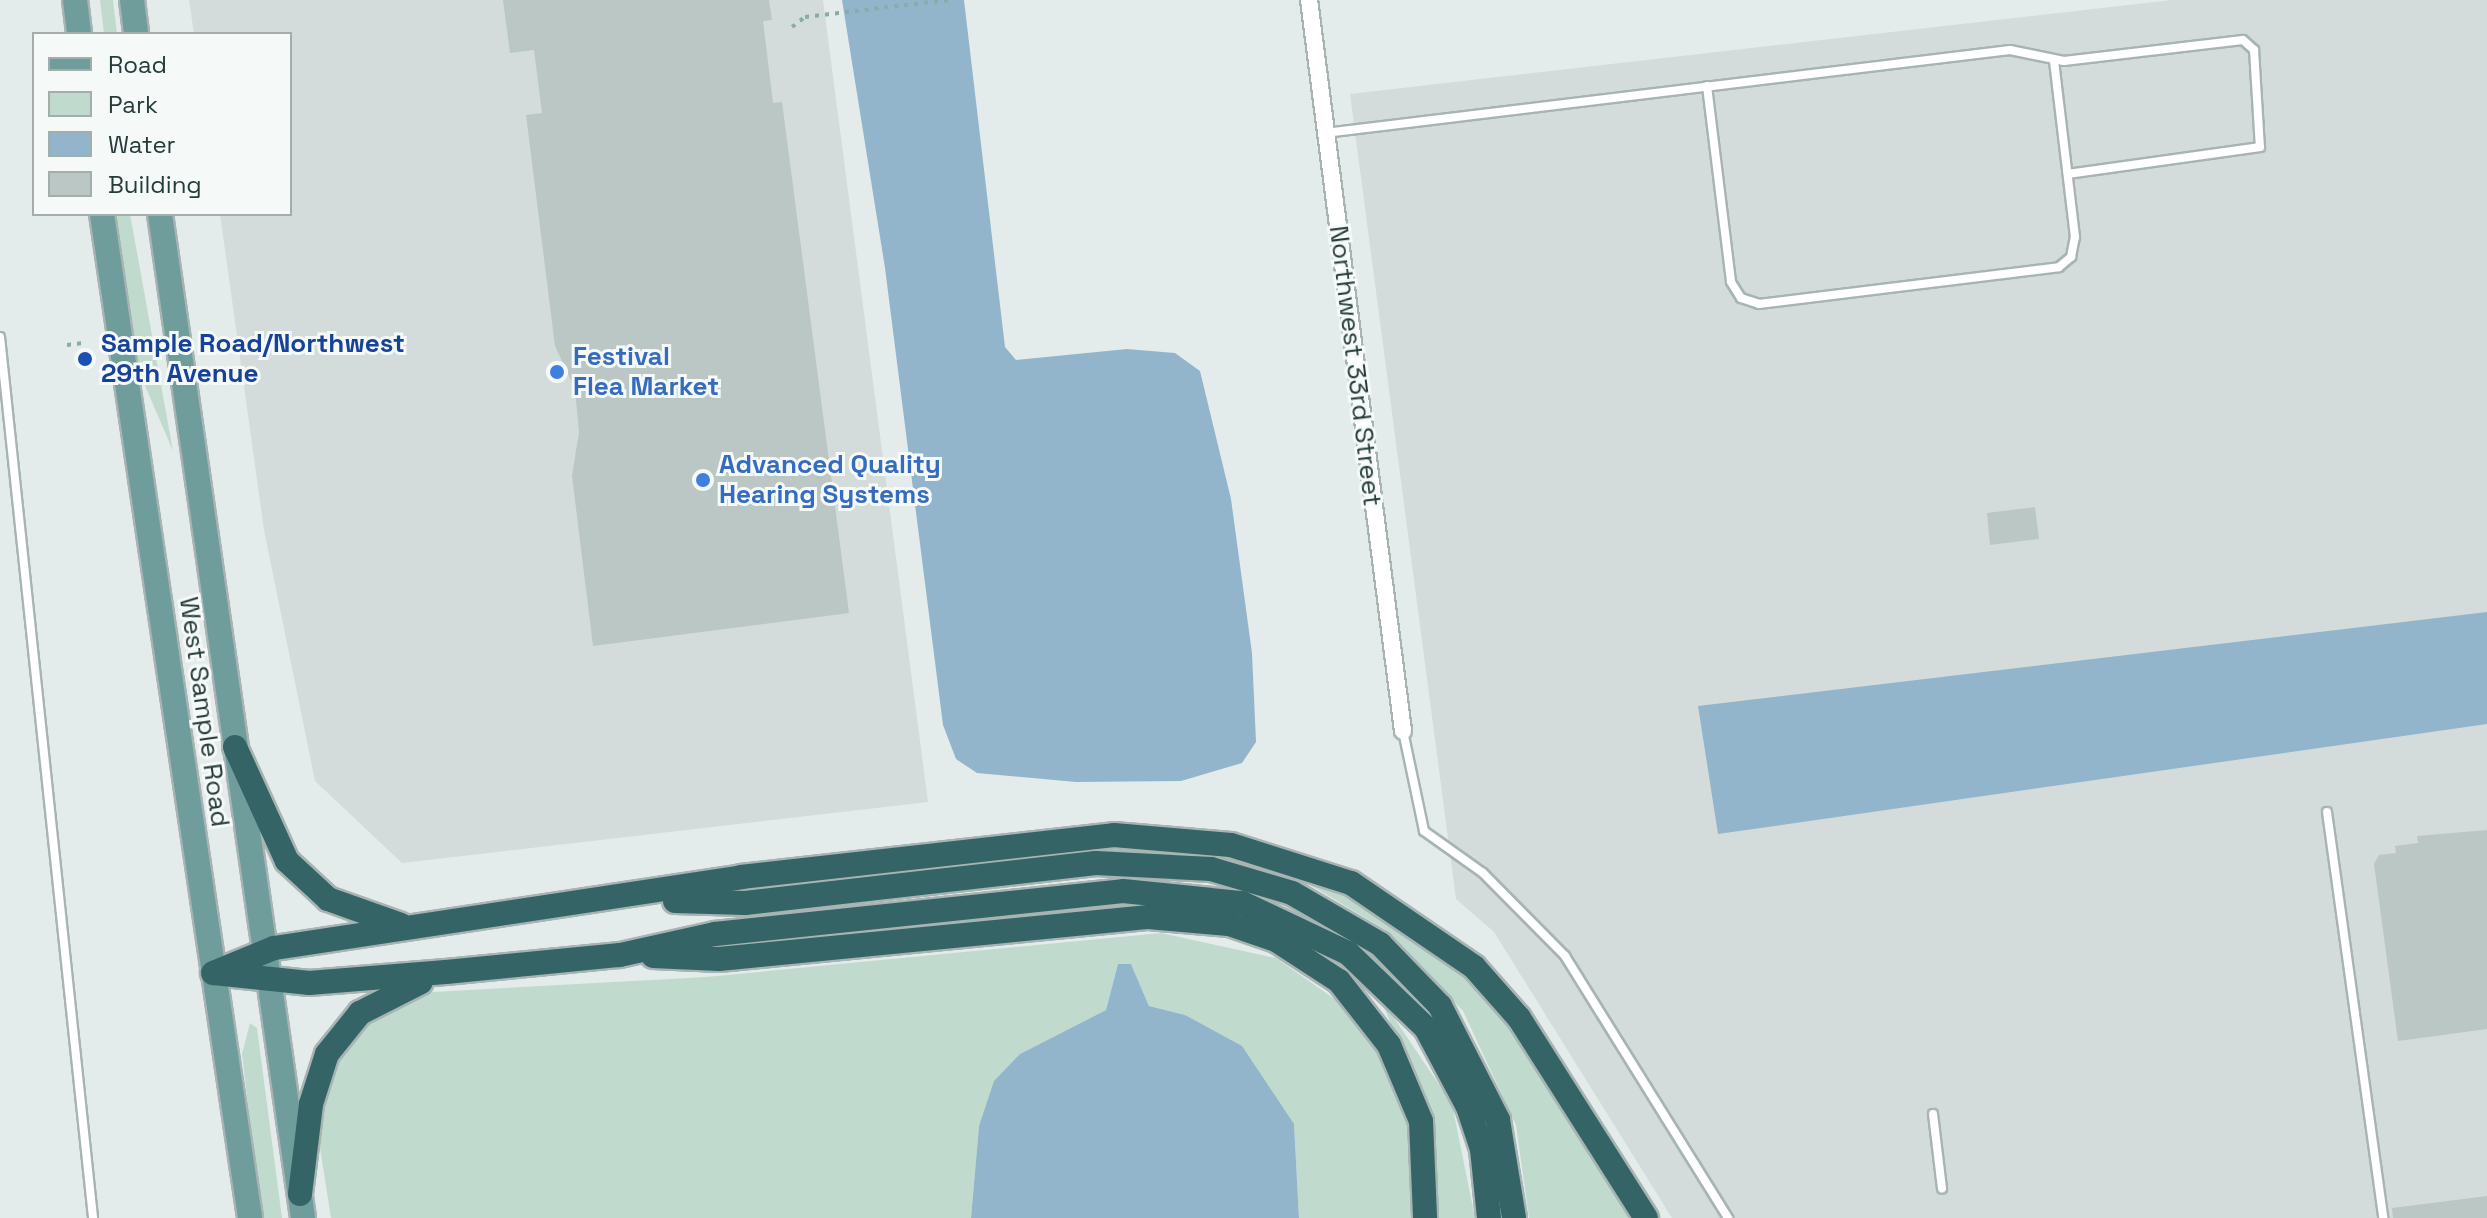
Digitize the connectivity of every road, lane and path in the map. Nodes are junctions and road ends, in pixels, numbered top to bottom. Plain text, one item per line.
1 (75, 0) edge
2 (132, 0) edge
3 (948, 0) edge
4 (1309, 0) edge
5 (792, 27) dead end
6 (79, 32) edge
7 (136, 32) edge
8 (2054, 60) junction
9 (1707, 86) junction
10 (1325, 133) junction
11 (2069, 179) junction
12 (102, 216) edge
13 (160, 216) edge
14 (0, 337) edge
15 (83, 343) dead end
16 (67, 345) dead end
17 (1403, 731) joint
18 (235, 747) junction
19 (2327, 812) dead end
20 (632, 899) junction
21 (407, 926) junction
22 (264, 952) junction
23 (620, 955) junction
24 (446, 972) junction
25 (213, 973) junction
26 (268, 980) junction
27 (1933, 1114) dead end
28 (1942, 1188) dead end
29 (301, 1206) edge
30 (93, 1218) edge
31 (250, 1218) edge
32 (1425, 1218) edge
33 (1489, 1218) edge
34 (1514, 1218) edge
35 (1646, 1218) edge
36 (1728, 1218) edge
37 (2383, 1218) edge

1 - 6 main road
2 - 7 main road
3 - 5 path
4 - 10 street, Northwest 33rd Street
8 - 9 lane
8 - 11 lane
8 - 11 lane
9 - 10 lane
9 - 11 lane
10 - 17 street, Northwest 33rd Street
12 - 25 main road, West Sample Road
13 - 18 main road, West Sample Road
14 - 30 lane
15 - 16 path
17 - 36 lane
18 - 21 highway
18 - 22 main road, West Sample Road
19 - 37 lane
20 - 21 highway
20 - 34 highway
20 - 35 highway
21 - 22 highway
22 - 25 highway
22 - 26 main road, West Sample Road
23 - 24 highway
23 - 32 highway
23 - 33 highway
24 - 26 highway
24 - 29 highway
25 - 26 highway
25 - 31 main road, West Sample Road
26 - 29 main road, West Sample Road
27 - 28 lane

